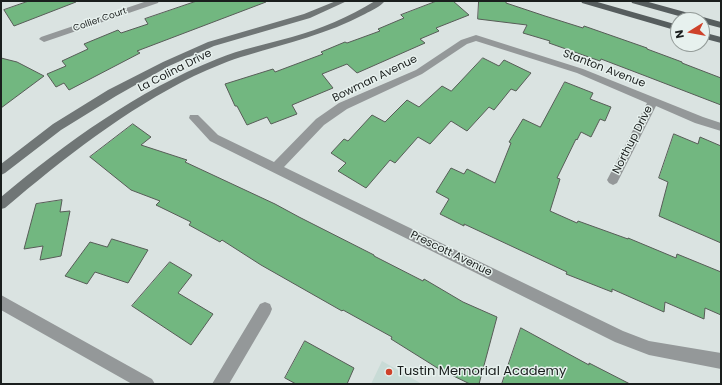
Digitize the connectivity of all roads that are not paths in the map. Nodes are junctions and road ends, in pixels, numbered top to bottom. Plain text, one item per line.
1 (155, 1) edge
2 (343, 1) edge
3 (381, 1) edge
4 (585, 1) edge
5 (635, 1) edge
6 (721, 25) edge
7 (670, 26) edge
8 (710, 37) edge
9 (476, 38) joint
10 (44, 39) dead end
11 (721, 40) edge
12 (653, 101) junction
13 (194, 118) dead end
14 (721, 127) edge
15 (276, 168) junction
16 (1, 170) edge
17 (613, 180) dead end
18 (1, 204) edge
19 (1, 302) edge
20 (265, 309) dead end
21 (721, 361) edge
22 (147, 384) edge
23 (220, 384) edge

1 - 10 street, Collier Court
2 - 16 street, La Colina Drive
3 - 18 street, La Colina Drive
4 - 7 main road
5 - 6 main road
8 - 11 main road
9 - 12 street, Stanton Avenue
9 - 15 street, Bowman Avenue
12 - 14 street, Stanton Avenue
12 - 17 street, Northup Drive
13 - 15 street, Prescott Avenue
15 - 21 street, Prescott Avenue
19 - 22 street
20 - 23 street

